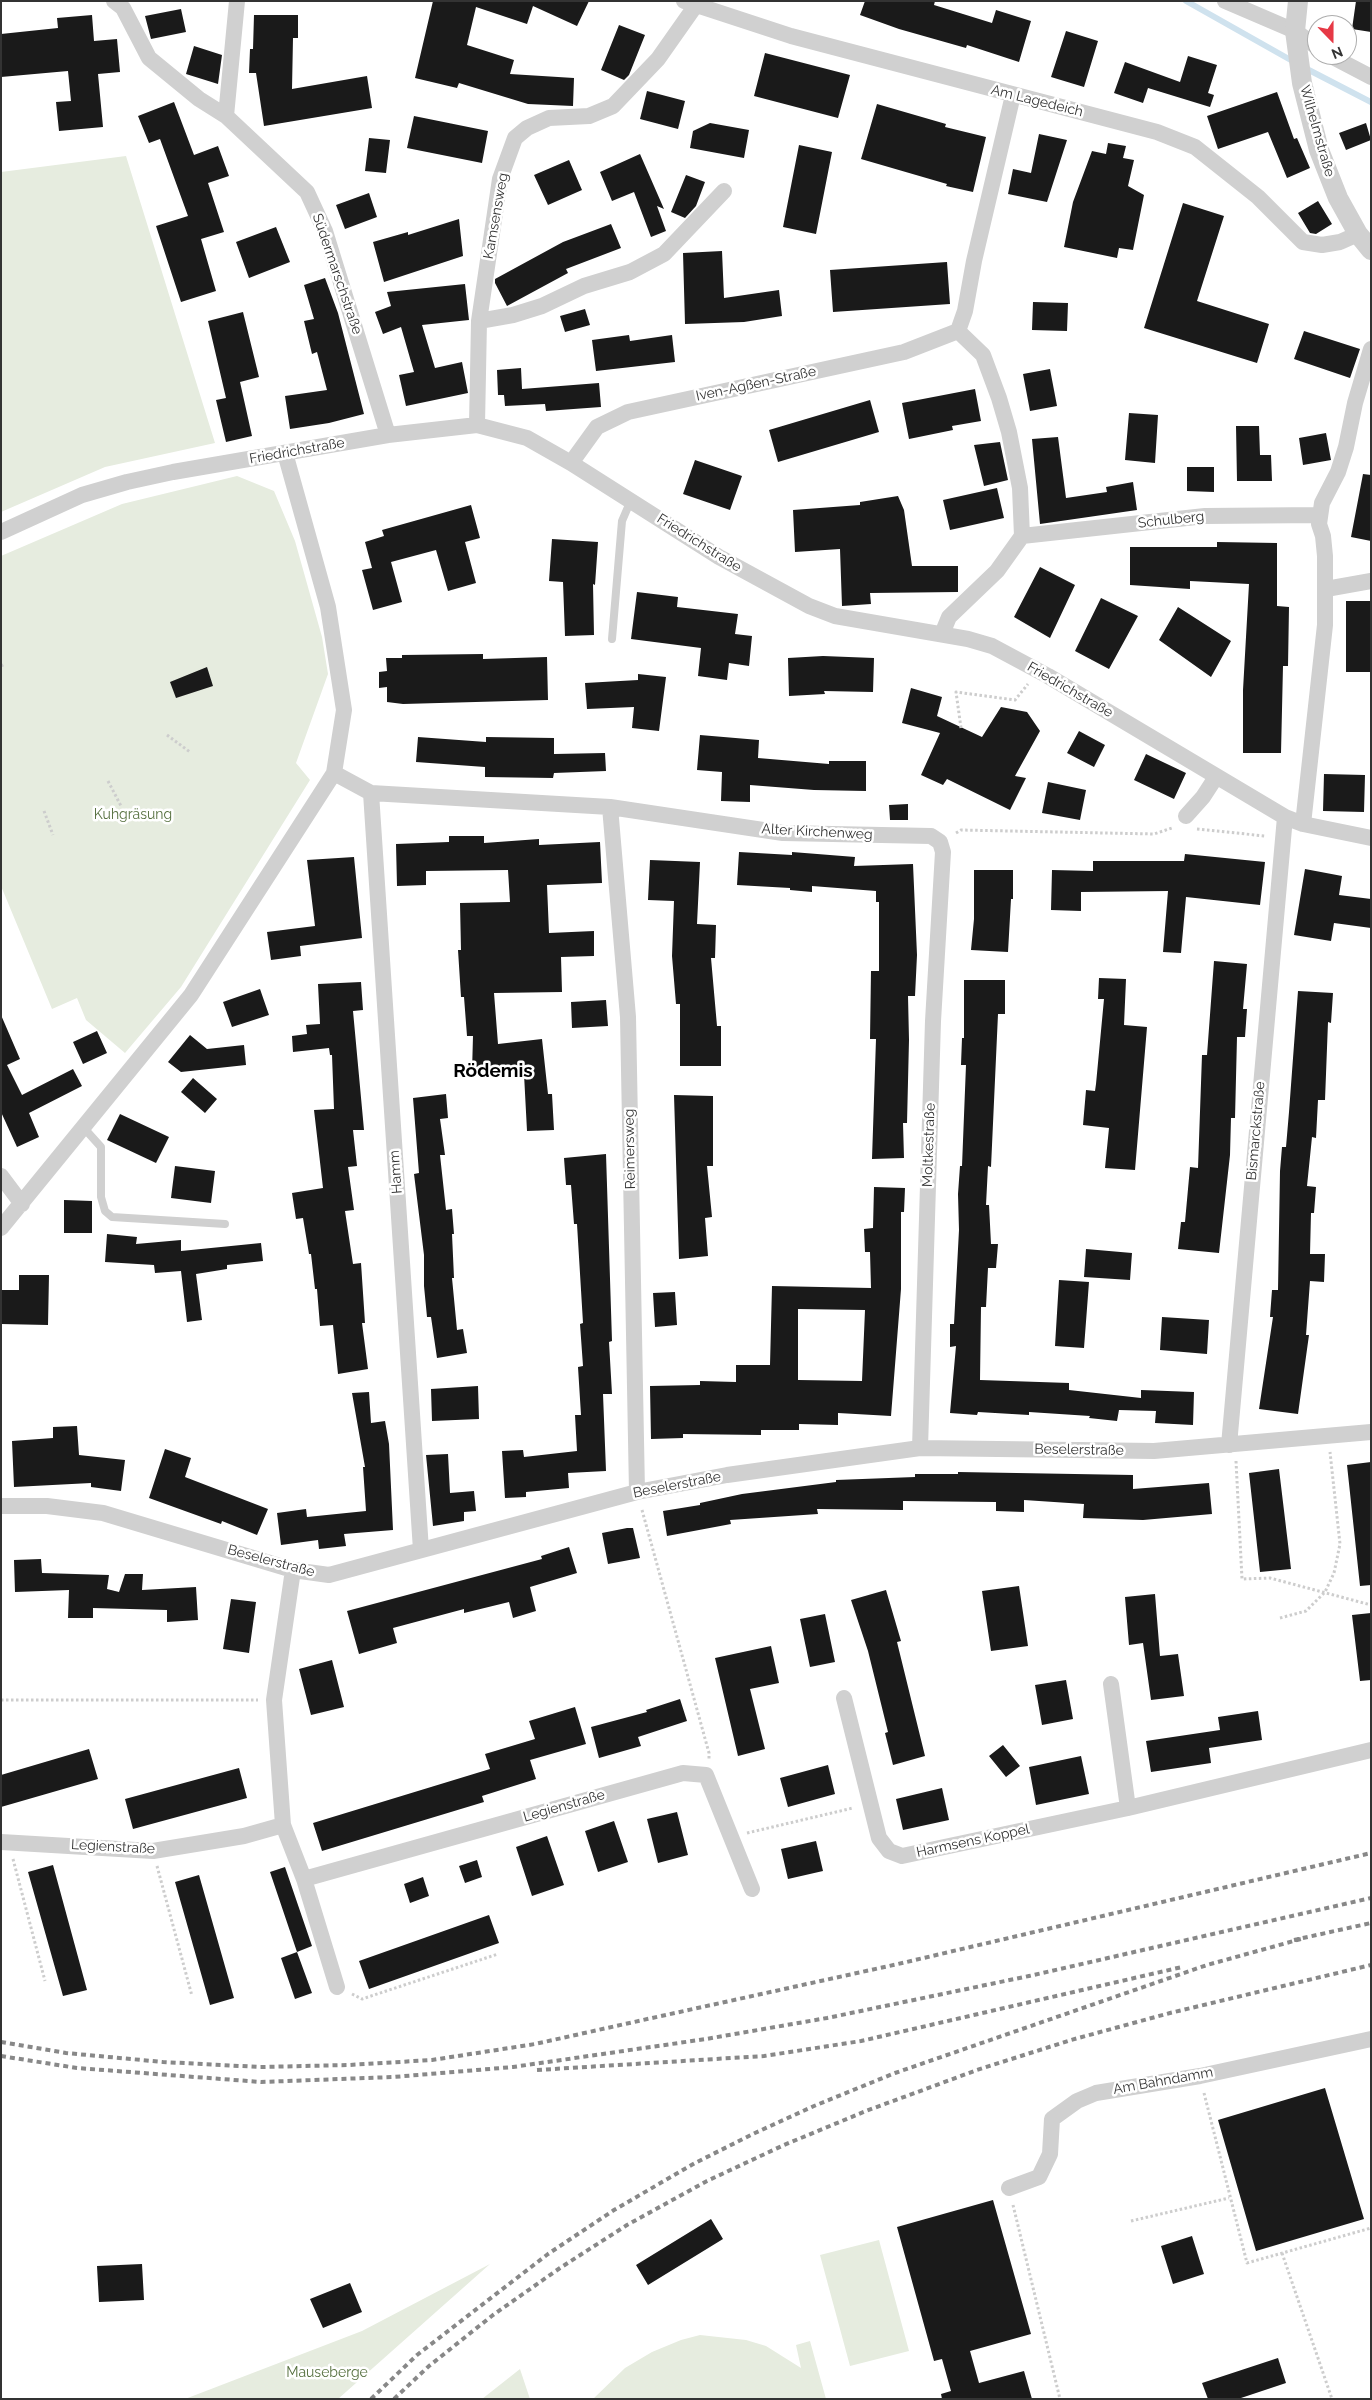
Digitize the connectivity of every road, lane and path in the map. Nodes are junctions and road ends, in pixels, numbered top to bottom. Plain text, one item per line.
1 (114, 1) edge
2 (237, 1) edge
3 (1225, 1) edge
4 (1298, 1) edge
5 (690, 3) edge
6 (1295, 31) junction
7 (1307, 40) edge
8 (1348, 65) edge
9 (1371, 77) edge
10 (1013, 95) junction
11 (226, 116) junction
12 (724, 191) dead end
13 (1358, 234) junction
14 (1371, 250) edge
15 (479, 321) junction
16 (958, 331) junction
17 (1371, 349) edge
18 (476, 425) junction
19 (388, 435) junction
20 (285, 453) junction
21 (571, 463) junction
22 (630, 500) junction
23 (1320, 515) junction
24 (1, 532) edge
25 (1022, 536) junction
26 (1371, 581) edge
27 (1326, 590) junction
28 (942, 634) junction
29 (612, 639) dead end
30 (1039, 672) junction
31 (962, 728) dead end
32 (167, 735) dead end
33 (190, 752) dead end
34 (334, 774) junction
35 (1216, 777) junction
36 (108, 781) dead end
37 (372, 793) junction
38 (121, 806) dead end
39 (610, 806) junction
40 (44, 811) dead end
41 (1285, 817) junction
42 (1191, 822) junction
43 (1303, 824) junction
44 (53, 835) dead end
45 (1282, 838) junction
46 (1371, 838) edge
47 (940, 842) junction
48 (83, 1128) junction
49 (1, 1176) edge
50 (22, 1204) junction
51 (225, 1224) dead end
52 (1, 1228) edge
53 (1371, 1432) edge
54 (1328, 1436) junction
55 (1228, 1445) junction
56 (920, 1448) junction
57 (637, 1492) junction
58 (1, 1506) edge
59 (421, 1550) junction
60 (293, 1570) junction
61 (1325, 1592) junction
62 (1371, 1605) edge
63 (1280, 1618) dead end
64 (1111, 1684) dead end
65 (844, 1698) dead end
66 (1, 1700) edge
67 (274, 1700) junction
68 (1371, 1750) edge
69 (706, 1774) junction
70 (871, 1804) junction
71 (1128, 1808) junction
72 (283, 1825) junction
73 (732, 1837) junction
74 (5, 1842) edge
75 (154, 1851) junction
76 (304, 1879) junction
77 (752, 1889) dead end
78 (498, 1954) dead end
79 (45, 1981) dead end
80 (337, 1987) joint
81 (192, 1996) dead end
82 (1371, 2038) edge
83 (1200, 2076) junction
84 (1009, 2188) joint
85 (1229, 2198) junction
86 (1131, 2221) dead end
87 (1371, 2228) edge
88 (1282, 2253) junction
89 (1060, 2399) edge
90 (1332, 2399) edge

1 - 11 street, Südermarschstraße
2 - 11 street
3 - 6 street
4 - 6 street, Wilhelmstraße
5 - 10 street, Am Lagedeich
5 - 15 street, Kamsensweg
6 - 7 street
6 - 13 street, Wilhelmstraße
8 - 9 street
10 - 13 street, Am Lagedeich
10 - 16 street
11 - 19 street, Südermarschstraße
12 - 15 street
13 - 14 street, Wilhelmstraße
15 - 18 street, Kamsensweg
16 - 21 street, Iven-Agßen-Straße
16 - 25 street
17 - 23 street
18 - 19 street, Friedrichstraße
18 - 21 street, Friedrichstraße
19 - 20 street, Friedrichstraße
20 - 24 street, Friedrichstraße
20 - 34 street
21 - 22 street, Friedrichstraße
22 - 28 street, Friedrichstraße
22 - 29 lane
23 - 25 street, Schulberg
23 - 27 street
25 - 28 street
26 - 27 street
27 - 43 street
28 - 30 street, Friedrichstraße
30 - 31 path
30 - 35 street, Friedrichstraße
32 - 33 path
34 - 37 street, Alter Kirchenweg
34 - 48 street
35 - 41 street, Friedrichstraße
35 - 42 street
36 - 38 path
37 - 39 street, Alter Kirchenweg
37 - 59 street, Hamm
39 - 47 street, Alter Kirchenweg
39 - 57 street, Reimersweg
40 - 44 path
41 - 43 street, Friedrichstraße
41 - 45 street, Bismarckstraße
42 - 45 path
42 - 47 path
43 - 46 street, Friedrichstraße
45 - 55 street, Bismarckstraße
47 - 56 street, Moltkestraße
48 - 50 street
48 - 51 lane
49 - 50 street
50 - 52 street
53 - 54 street, Beselerstraße
54 - 55 street, Beselerstraße
54 - 61 path
55 - 56 street, Beselerstraße
55 - 61 path
56 - 57 street, Beselerstraße
57 - 59 street, Beselerstraße
57 - 69 path
58 - 60 street, Beselerstraße
59 - 60 street, Beselerstraße
60 - 67 street
61 - 62 path
61 - 63 path
64 - 71 street
65 - 70 street, Harmsens Koppel
66 - 67 path
67 - 72 street
68 - 71 street, Harmsens Koppel
69 - 73 street
69 - 76 street, Legienstraße
70 - 71 street, Harmsens Koppel
70 - 73 path
72 - 75 street, Legienstraße
72 - 76 street
73 - 77 street
74 - 75 street, Legienstraße
74 - 79 path
75 - 81 path
76 - 80 street
78 - 80 path
82 - 83 street, Am Bahndamm
83 - 84 street, Am Bahndamm
83 - 85 path
84 - 89 path
85 - 86 path
85 - 88 path
87 - 88 path
88 - 90 path

